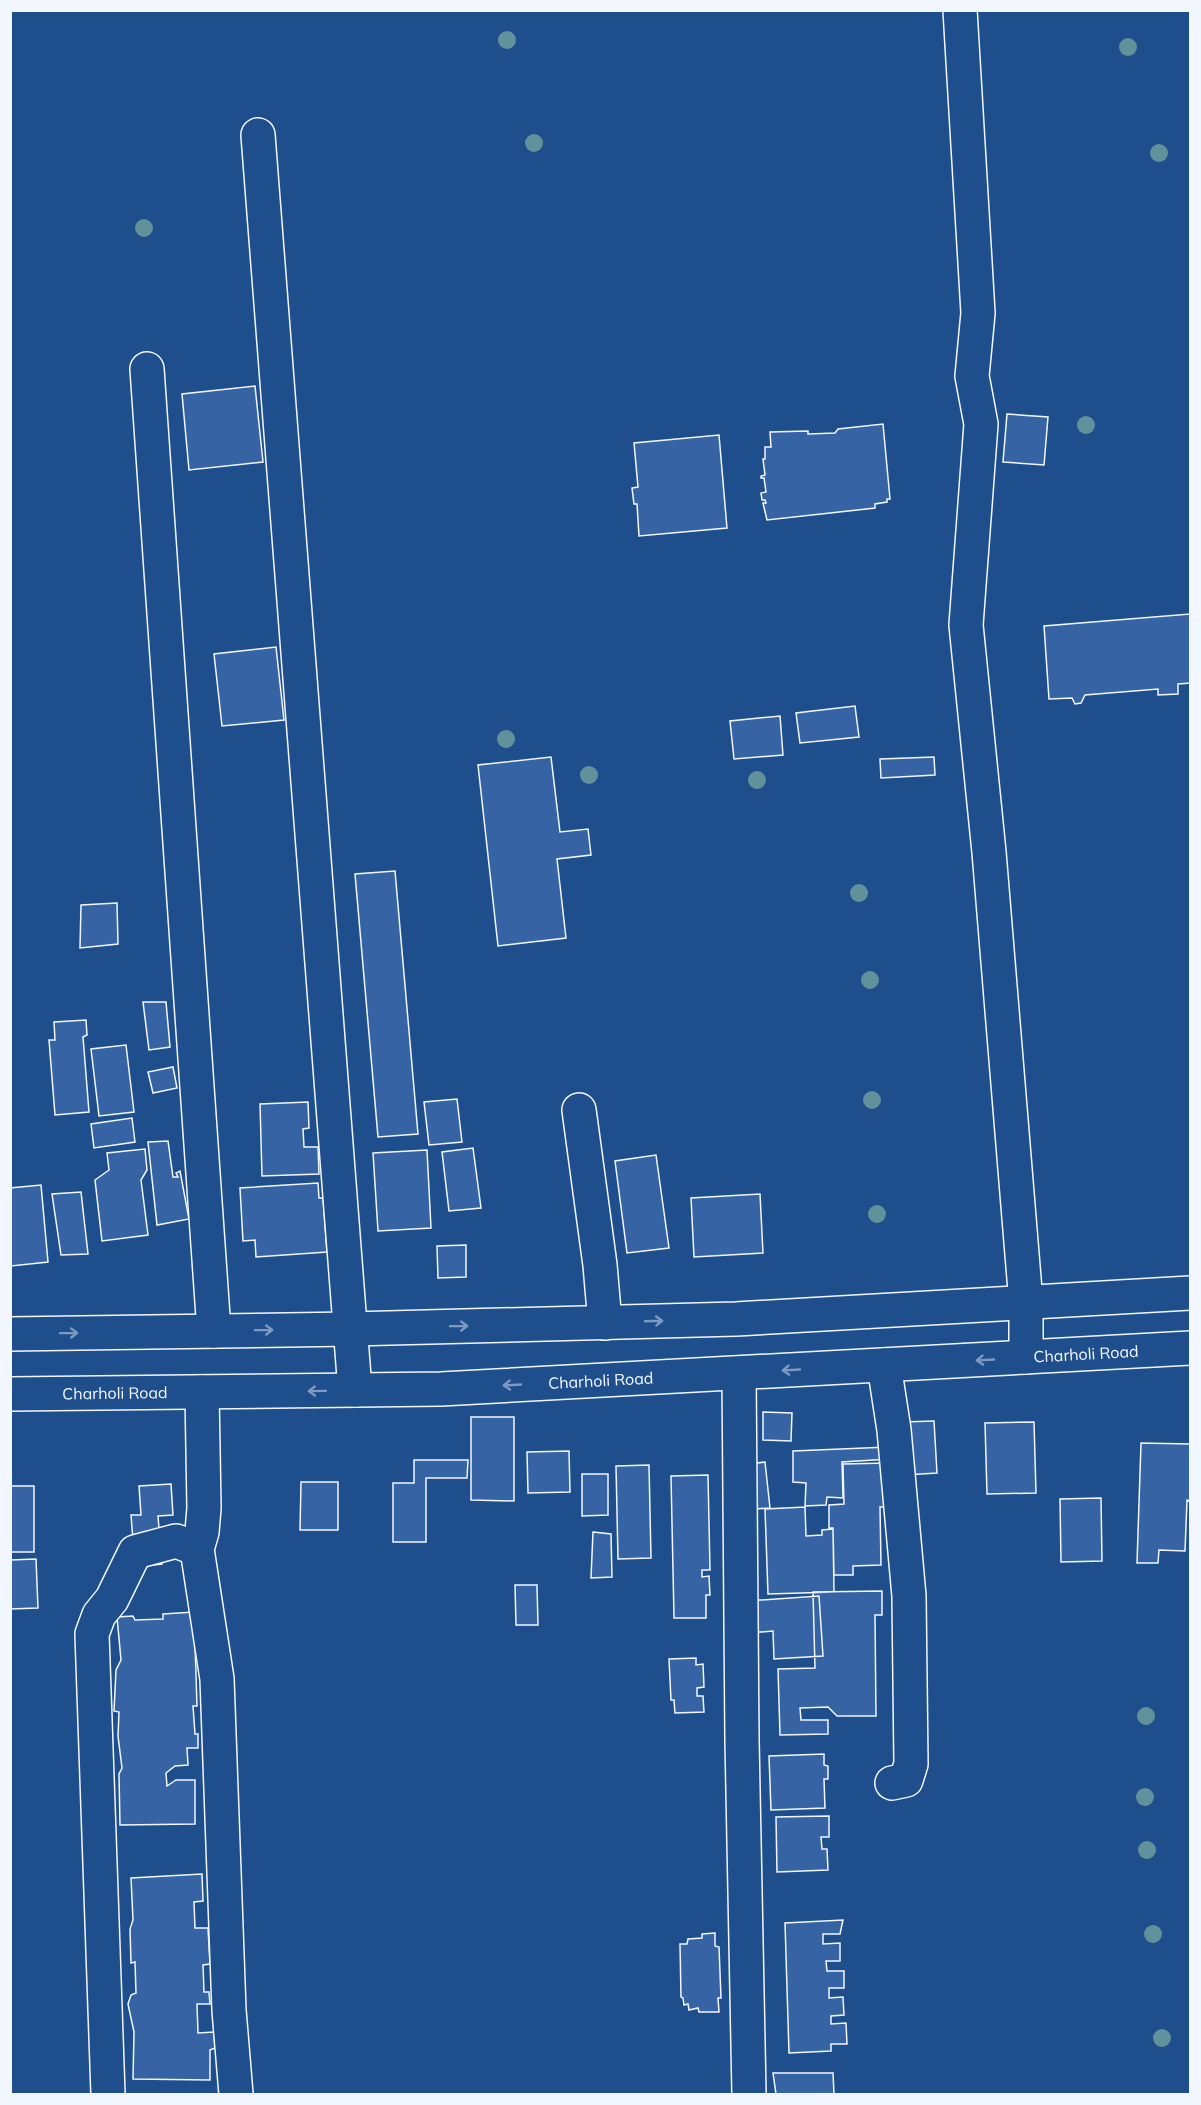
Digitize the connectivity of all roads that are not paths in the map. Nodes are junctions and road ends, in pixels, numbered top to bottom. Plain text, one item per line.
1 (960, 10) edge
2 (258, 135) dead end
3 (147, 369) dead end
4 (579, 1110) dead end
5 (1191, 1293) edge
6 (1026, 1303) junction
7 (605, 1323) junction
8 (351, 1329) junction
9 (214, 1331) junction
10 (10, 1334) edge
11 (1191, 1348) edge
12 (1026, 1357) junction
13 (884, 1365) junction
14 (738, 1373) junction
15 (355, 1390) junction
16 (202, 1392) junction
17 (10, 1394) edge
18 (196, 1549) junction
19 (892, 1783) dead end
20 (108, 2094) edge
21 (236, 2094) edge
22 (749, 2094) edge

1 - 6 street
2 - 8 street
3 - 9 street
4 - 7 street
5 - 6 street
7 -> 6 street
6 - 12 street
8 -> 7 street
9 -> 8 street
8 - 15 street
10 -> 9 street
11 - 12 street, Charholi Road
12 -> 13 street, Charholi Road
13 -> 14 street, Charholi Road
13 - 19 street
14 -> 15 street, Charholi Road
14 - 22 street
15 -> 16 street, Charholi Road
16 - 17 street, Charholi Road
16 - 18 street
18 - 20 street
18 - 21 street

